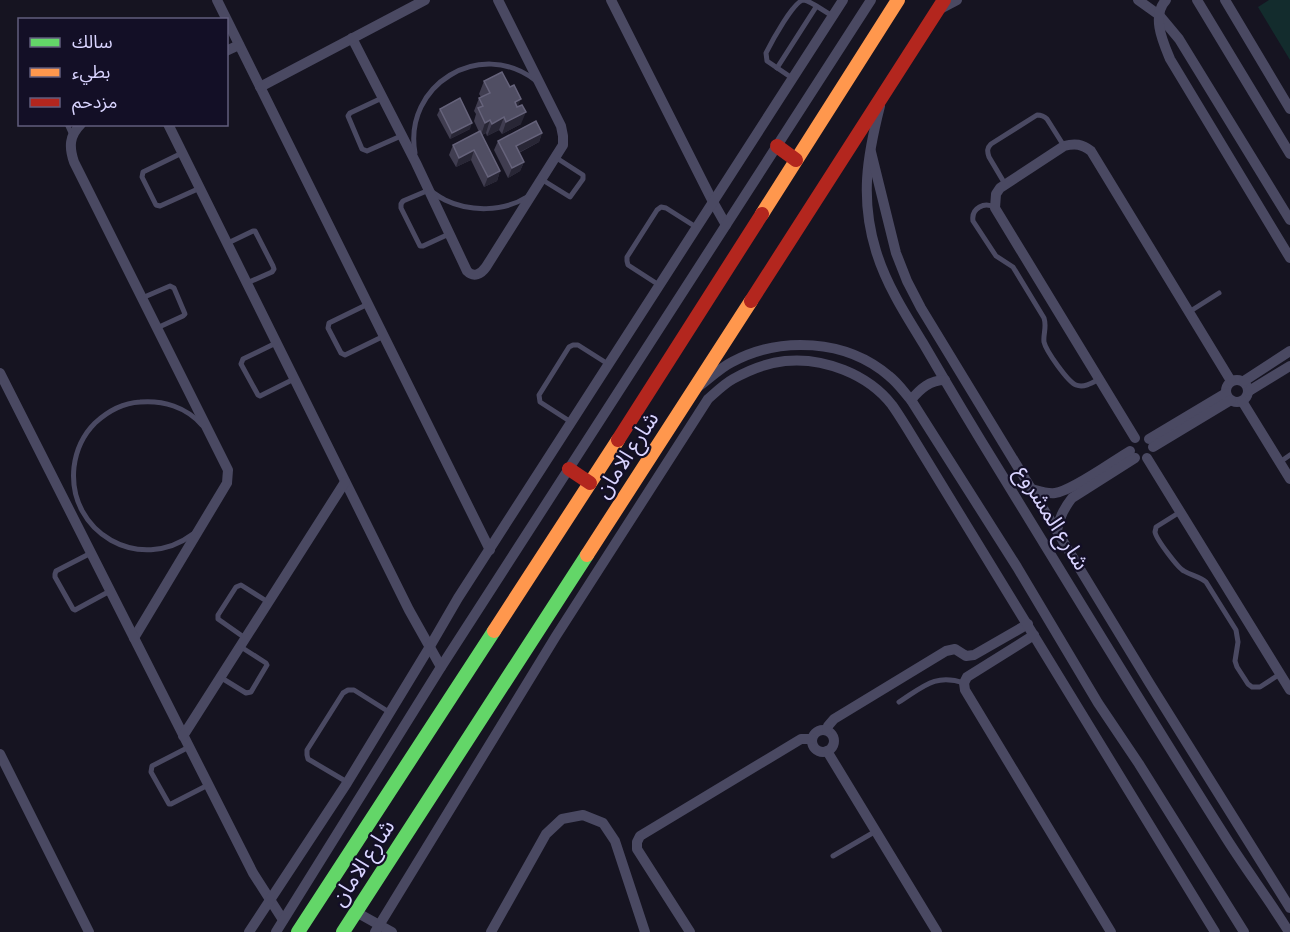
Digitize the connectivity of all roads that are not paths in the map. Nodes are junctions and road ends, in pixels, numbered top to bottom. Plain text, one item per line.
1 (217, 0) edge
2 (425, 0) edge
3 (498, 0) edge
4 (611, 0) edge
5 (843, 0) edge
6 (871, 0) edge
7 (898, 0) edge
8 (957, 0) edge
9 (1138, 0) edge
10 (1166, 0) edge
11 (1197, 0) edge
12 (1225, 0) edge
13 (941, 5) edge
14 (816, 7) junction
15 (1159, 15) junction
16 (833, 16) junction
17 (226, 18) edge
18 (228, 22) edge
19 (352, 38) junction
20 (239, 45) junction
21 (228, 50) edge
22 (777, 68) junction
23 (793, 78) junction
24 (539, 83) junction
25 (260, 87) junction
26 (882, 97) junction
27 (382, 98) junction
28 (1290, 109) edge
29 (169, 126) edge
30 (69, 130) edge
31 (401, 136) junction
32 (777, 146) junction
33 (870, 146) junction
34 (1064, 146) junction
35 (182, 153) junction
36 (1290, 154) edge
37 (555, 157) junction
38 (796, 160) junction
39 (416, 163) junction
40 (542, 179) junction
41 (1005, 184) junction
42 (200, 188) junction
43 (429, 190) junction
44 (533, 192) junction
45 (712, 202) junction
46 (995, 208) junction
47 (1290, 220) edge
48 (726, 225) junction
49 (696, 227) junction
50 (450, 234) junction
51 (227, 244) junction
52 (1290, 258) edge
53 (247, 283) junction
54 (659, 285) junction
55 (1219, 293) dead end
56 (142, 298) junction
57 (368, 304) junction
58 (1189, 312) junction
59 (157, 328) junction
60 (384, 336) junction
61 (276, 343) junction
62 (1290, 351) edge
63 (608, 364) junction
64 (1290, 366) edge
65 (0, 373) edge
66 (294, 379) junction
67 (1099, 379) junction
68 (945, 380) junction
69 (1230, 381) junction
70 (1246, 386) junction
71 (4, 389) edge
72 (692, 392) junction
73 (1228, 397) junction
74 (911, 400) junction
75 (1242, 401) junction
76 (571, 422) junction
77 (210, 434) junction
78 (1135, 438) junction
79 (1000, 439) junction
80 (986, 448) junction
81 (1150, 448) junction
82 (1132, 454) junction
83 (1290, 455) edge
84 (1280, 462) junction
85 (569, 469) junction
86 (1290, 479) edge
87 (345, 482) junction
88 (590, 483) junction
89 (1032, 489) junction
90 (1180, 512) junction
91 (77, 513) junction
92 (199, 530) junction
93 (1057, 531) junction
94 (490, 550) junction
95 (91, 553) junction
96 (1017, 567) junction
97 (1000, 579) junction
98 (110, 591) junction
99 (268, 602) junction
100 (1028, 624) junction
101 (1034, 635) junction
102 (134, 638) junction
103 (242, 642) junction
104 (429, 648) junction
105 (441, 667) junction
106 (1280, 674) junction
107 (220, 677) junction
108 (964, 683) junction
109 (1290, 690) edge
110 (899, 702) dead end
111 (1098, 703) junction
112 (389, 712) junction
113 (1082, 713) junction
114 (827, 730) junction
115 (183, 736) junction
116 (812, 739) junction
117 (189, 747) junction
118 (827, 751) junction
119 (0, 754) edge
120 (347, 783) junction
121 (208, 785) junction
122 (876, 831) junction
123 (833, 856) dead end
124 (270, 902) junction
125 (1290, 908) edge
126 (356, 912) junction
127 (283, 920) junction
128 (378, 928) edge
129 (1287, 930) edge
130 (89, 932) edge
131 (249, 932) edge
132 (276, 932) edge
133 (298, 932) edge
134 (343, 932) edge
135 (392, 932) edge
136 (491, 932) edge
137 (645, 932) edge
138 (690, 932) edge
139 (937, 932) edge
140 (1111, 932) edge
141 (1215, 932) edge
142 (1244, 932) edge

1 - 17 street
2 - 19 street
3 - 24 street
4 - 45 street
5 - 16 street
6 - 32 street
7 - 38 street, شارع الامان
8 - 13 street
9 - 15 street
10 - 15 street
11 - 36 street
12 - 28 street
13 - 26 street, شارع الامان
14 - 16 lane
14 - 22 lane
14 - 22 lane
15 - 47 street
15 - 52 street
16 - 23 street
18 - 20 street
19 - 25 street
19 - 27 street
20 - 21 street
20 - 25 street
22 - 23 lane
23 - 45 street
24 - 37 street
24 - 39 lane
25 - 57 street
26 - 33 street, شارع المشروع
26 - 72 street, شارع الامان
27 - 31 street
27 - 31 lane
29 - 35 street
30 - 56 street
31 - 39 street
32 - 38 street
32 - 48 street
33 - 68 street, شارع المشروع
33 - 79 street
34 - 41 street
34 - 41 lane
34 - 58 street
35 - 42 street
35 - 42 lane
37 - 40 street
37 - 40 lane
38 - 88 street, شارع الامان
39 - 43 street
40 - 44 street
41 - 46 street
42 - 51 street
43 - 44 lane
43 - 50 street
43 - 50 lane
44 - 50 street
45 - 48 street
45 - 49 street
46 - 67 street
46 - 67 lane
48 - 85 street
49 - 54 street
49 - 54 lane
51 - 53 street
51 - 53 lane
53 - 61 street
54 - 63 street
55 - 58 lane
56 - 59 street
56 - 59 lane
57 - 60 street
57 - 60 lane
58 - 69 street
59 - 77 street
60 - 94 street
61 - 66 street
61 - 66 lane
62 - 70 street
63 - 76 street
63 - 76 lane
64 - 70 street
65 - 71 street
66 - 87 street
67 - 78 street
68 - 74 street
68 - 80 street, شارع المشروع
69 - 70 street
69 - 73 street
70 - 75 street
71 - 91 street
72 - 74 street
72 - 126 street, شارع الامان
73 - 75 street
73 - 81 street
74 - 96 street
75 - 84 street
76 - 94 street
77 - 91 lane
77 - 92 street
78 - 81 street
78 - 82 street
79 - 80 street
79 - 89 street
80 - 129 street, شارع المشروع
81 - 82 street
81 - 90 street
82 - 89 street
82 - 93 street
83 - 84 lane
84 - 86 street
85 - 88 street
85 - 105 street
87 - 99 street
87 - 104 street
88 - 133 street, شارع الامان
89 - 93 street
90 - 106 street
90 - 106 lane
91 - 92 lane
91 - 95 street
92 - 102 street
93 - 125 street
94 - 104 street
95 - 98 street
95 - 98 lane
96 - 97 street
96 - 111 street
97 - 100 street
97 - 128 street
98 - 102 street
99 - 103 street
99 - 103 lane
100 - 101 street
100 - 114 street
101 - 108 street
101 - 113 street
102 - 115 street
103 - 107 street
103 - 107 lane
104 - 105 street
104 - 112 street
105 - 127 street
106 - 109 street
107 - 115 street
108 - 110 lane
108 - 140 street
111 - 113 street
111 - 142 street
112 - 120 street
112 - 120 lane
113 - 141 street
114 - 116 street
114 - 118 street
115 - 117 street
116 - 118 street
116 - 138 street
117 - 121 street
117 - 121 lane
118 - 122 street
119 - 130 street
120 - 124 street
121 - 124 street
122 - 123 lane
122 - 139 street
124 - 127 street
124 - 131 street
126 - 128 street
126 - 134 street, شارع الامان
127 - 132 street
128 - 135 street
136 - 137 street

